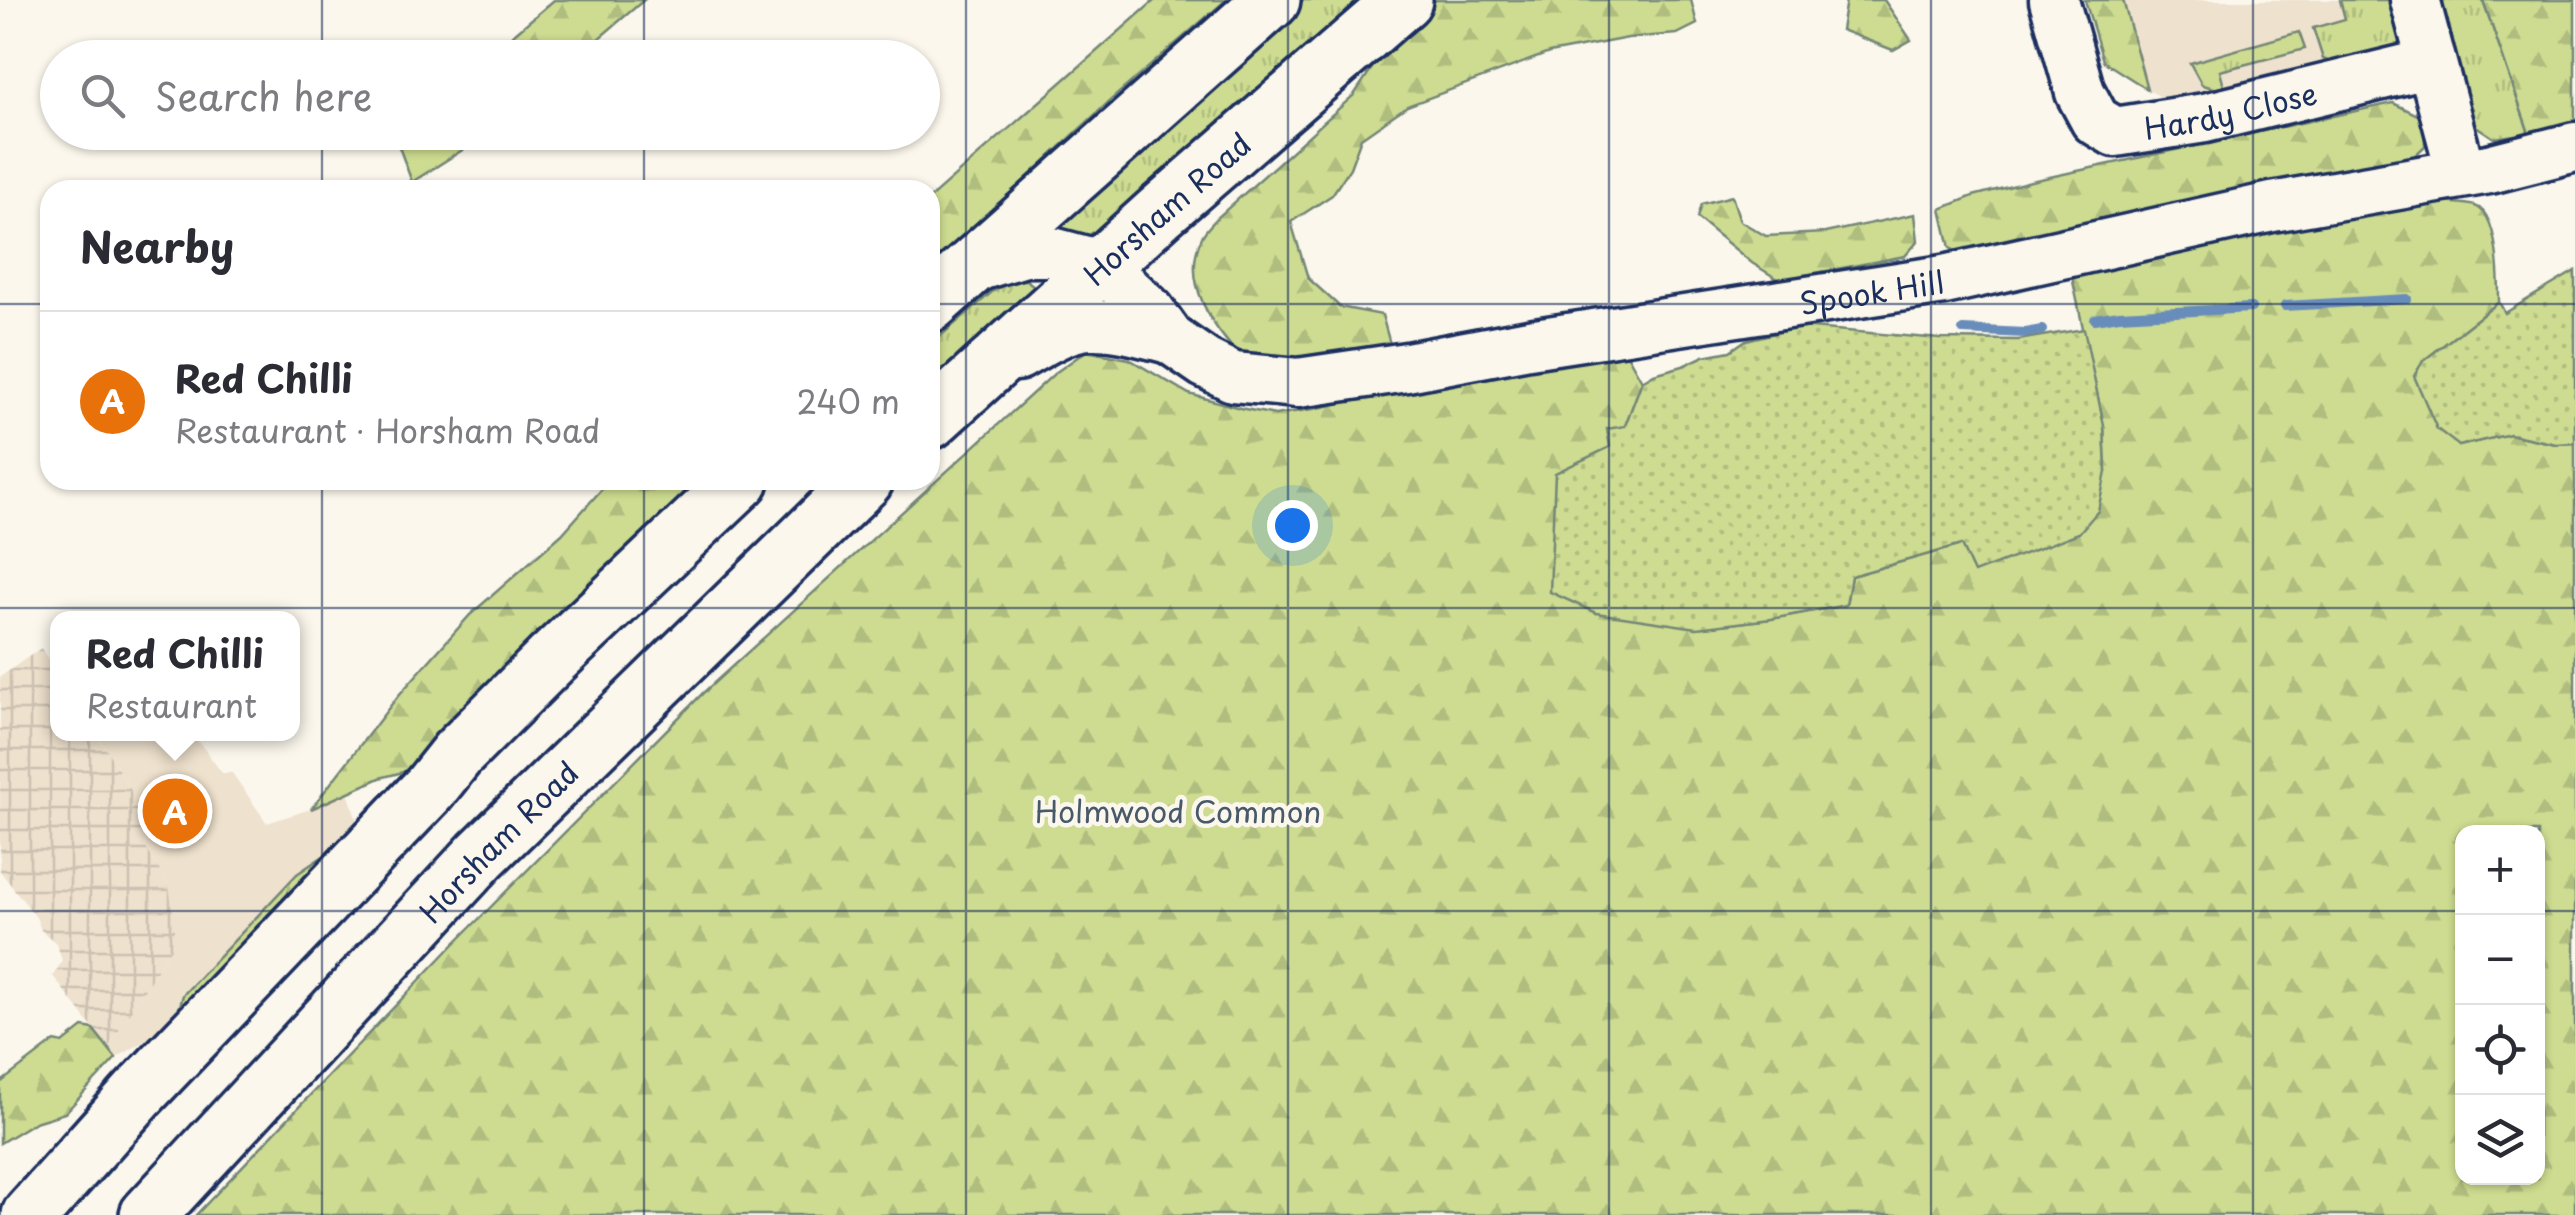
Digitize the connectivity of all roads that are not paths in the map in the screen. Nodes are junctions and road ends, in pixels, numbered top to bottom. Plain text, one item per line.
1 (1272, 0) edge
2 (1404, 0) edge
3 (2054, 0) edge
4 (2415, 0) edge
5 (2432, 63) junction
6 (2575, 147) edge
7 (2461, 173) junction
8 (1101, 266) junction
9 (948, 287) edge
10 (1170, 339) junction
11 (978, 378) junction
12 (940, 412) edge
13 (730, 490) edge
14 (854, 490) edge
15 (30, 1215) edge
16 (148, 1215) edge

1 - 9 highway
2 - 8 highway, Horsham Road
3 - 5 street, Hardy Close
4 - 5 street
5 - 7 street
6 - 7 street, Spook Hill
7 - 10 street, Spook Hill
8 - 9 street, Spook Hill
8 - 10 street, Spook Hill
8 - 11 highway, Horsham Road
10 - 11 street, Spook Hill
11 - 12 highway, Horsham Road
13 - 15 highway
14 - 16 highway, Horsham Road

